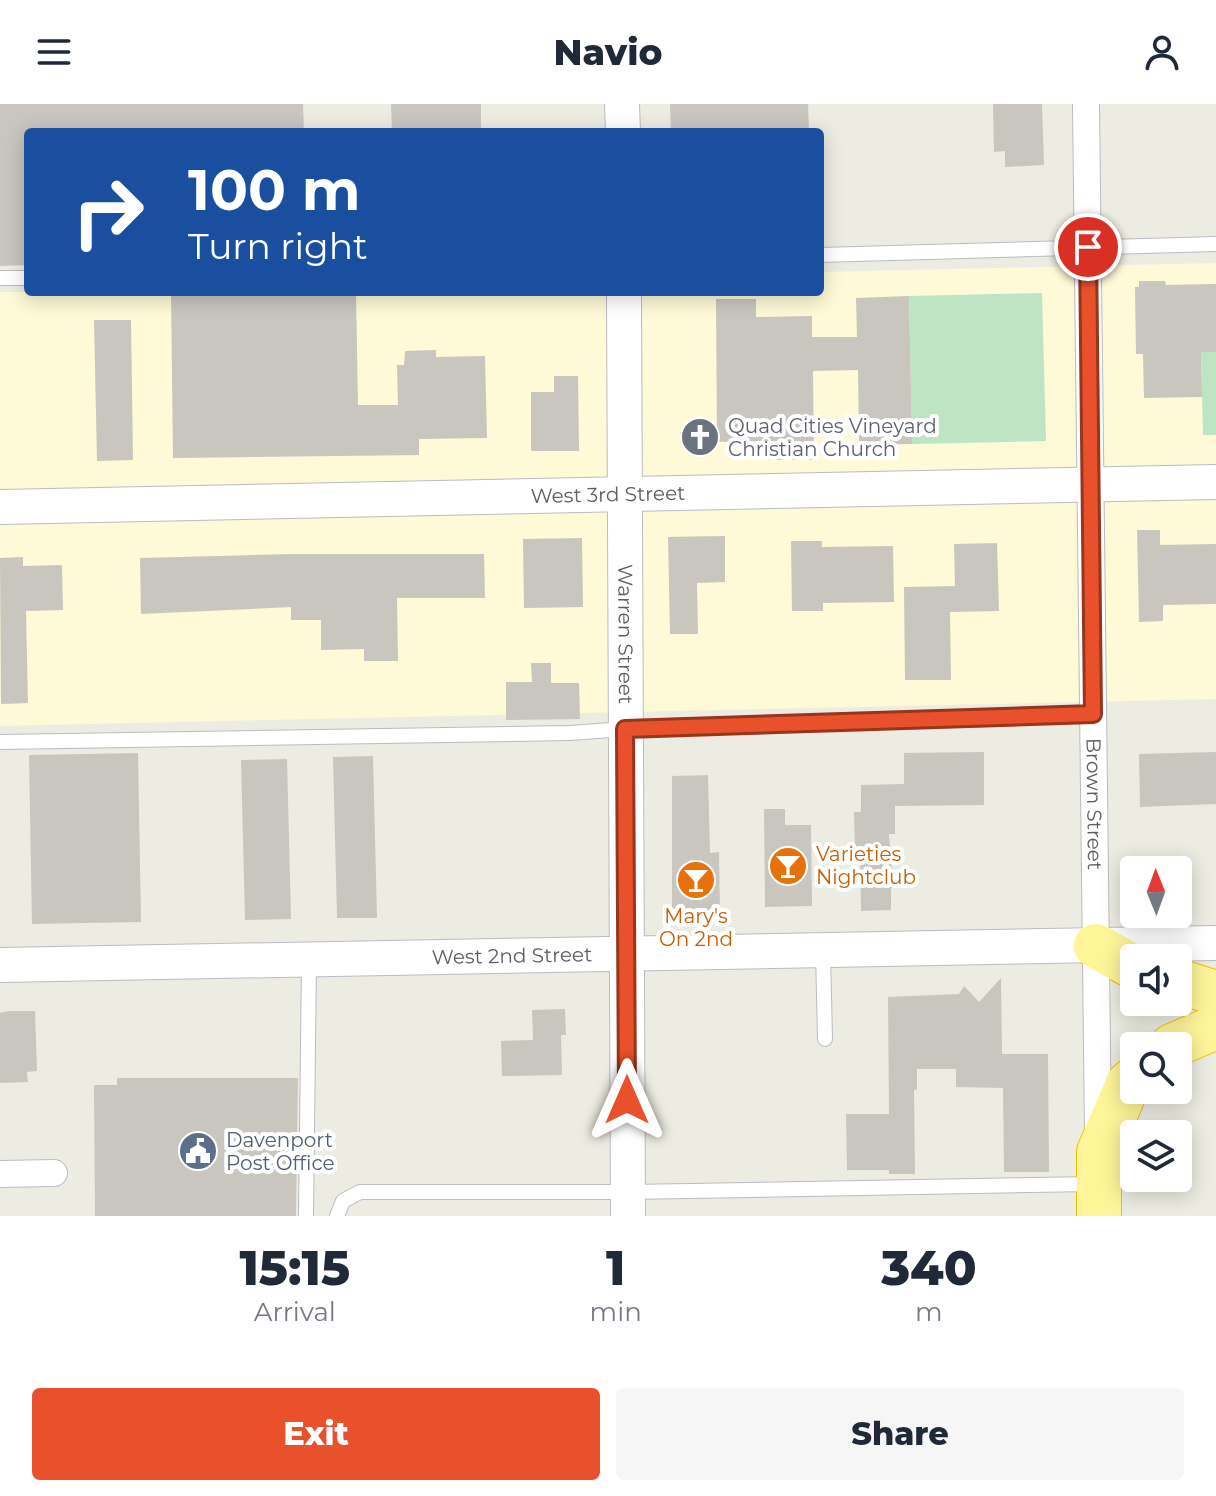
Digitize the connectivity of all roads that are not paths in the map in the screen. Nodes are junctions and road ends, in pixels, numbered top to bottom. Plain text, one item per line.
1 (622, 104) edge
2 (1086, 104) edge
3 (623, 128) edge
4 (1216, 244) edge
5 (1088, 247) junction
6 (824, 255) edge
7 (0, 278) edge
8 (24, 278) edge
9 (624, 296) edge
10 (1216, 482) edge
11 (1090, 483) junction
12 (624, 493) junction
13 (0, 507) edge
14 (1093, 714) junction
15 (625, 729) junction
16 (0, 742) edge
17 (1216, 943) edge
18 (1096, 946) junction
19 (823, 950) junction
20 (627, 953) junction
21 (309, 958) junction
22 (1120, 959) edge
23 (0, 965) edge
24 (1192, 985) edge
25 (1216, 993) edge
26 (1216, 1027) edge
27 (1192, 1037) edge
28 (825, 1039) dead end
29 (1122, 1104) edge
30 (54, 1173) dead end
31 (0, 1174) edge
32 (1099, 1184) edge
33 (628, 1204) edge
34 (306, 1216) edge
35 (337, 1216) edge

1 - 3 street
2 - 5 street, Brown Street
4 - 5 lane
5 - 6 lane
5 - 11 street, Brown Street
7 - 8 lane
9 - 12 street, Warren Street
10 - 11 street, West 3rd Street
11 - 12 street, West 3rd Street
11 - 14 street, Brown Street
12 - 13 street, West 3rd Street
12 - 15 street, Warren Street
14 - 15 lane
14 - 18 street, Brown Street
15 - 16 lane
15 - 20 street, Warren Street
17 - 18 street, West 2nd Street
18 - 19 street, West 2nd Street
18 - 22 highway
18 - 32 street, Brown Street
19 - 20 street, West 2nd Street
19 - 28 lane
20 - 21 street, West 2nd Street
20 - 33 street, Warren Street
21 - 23 street, West 2nd Street
21 - 34 lane
24 - 25 highway
26 - 27 highway
29 - 32 highway
30 - 31 street
32 - 33 lane
33 - 35 lane

